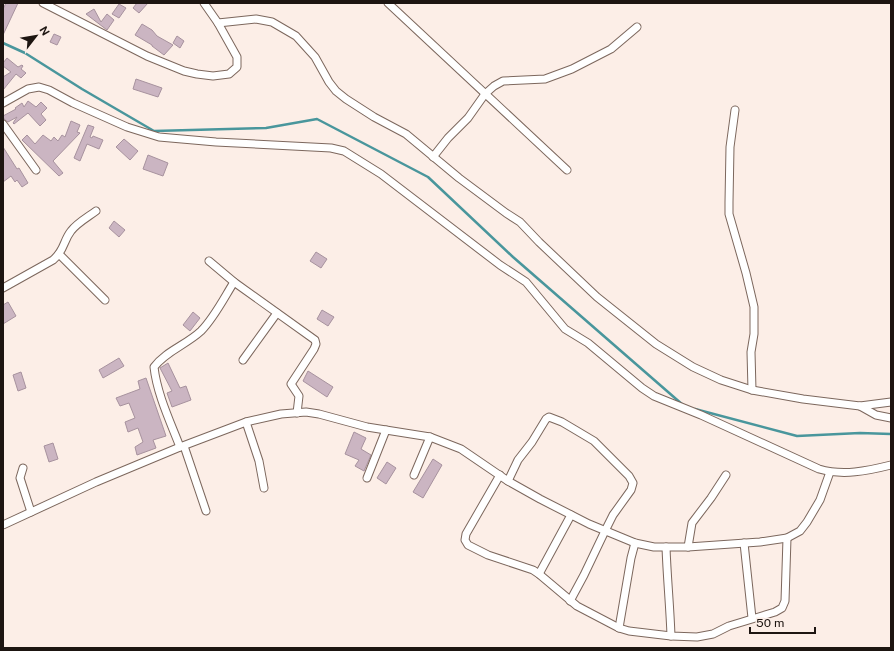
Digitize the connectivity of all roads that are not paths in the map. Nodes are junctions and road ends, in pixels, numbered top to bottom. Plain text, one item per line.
1 (44, 3) edge
2 (204, 3) edge
3 (388, 3) edge
4 (218, 23) junction
5 (637, 27) dead end
6 (485, 94) junction
7 (3, 103) edge
8 (735, 110) dead end
9 (3, 124) edge
10 (433, 157) junction
11 (36, 170) dead end
12 (567, 170) dead end
13 (96, 211) dead end
14 (59, 254) junction
15 (209, 261) dead end
16 (234, 282) junction
17 (3, 288) edge
18 (105, 300) dead end
19 (277, 313) junction
20 (243, 360) dead end
21 (752, 390) junction
22 (891, 402) edge
23 (860, 406) junction
24 (297, 413) junction
25 (891, 418) edge
26 (246, 422) junction
27 (386, 430) junction
28 (430, 437) junction
29 (182, 447) junction
30 (891, 465) edge
31 (23, 468) dead end
32 (830, 472) junction
33 (414, 475) dead end
34 (500, 475) junction
35 (726, 475) dead end
36 (367, 478) dead end
37 (508, 481) junction
38 (264, 488) dead end
39 (206, 511) dead end
40 (31, 512) junction
41 (571, 515) junction
42 (3, 525) edge
43 (605, 531) junction
44 (788, 538) junction
45 (635, 543) junction
46 (744, 543) junction
47 (666, 547) junction
48 (688, 547) junction
49 (540, 574) junction
50 (570, 601) junction
51 (752, 618) junction
52 (619, 628) junction
53 (671, 636) junction

1 - 4 street
2 - 4 street
3 - 6 street
4 - 10 street
5 - 6 street
6 - 10 street
6 - 12 street
7 - 32 street
8 - 21 street
9 - 11 street
10 - 21 street
13 - 14 street
14 - 17 street
14 - 18 street
15 - 16 street
16 - 19 street
16 - 29 street
19 - 20 street
19 - 24 street
21 - 23 street
22 - 23 street
23 - 25 street
24 - 26 street
24 - 27 street
26 - 29 street
26 - 38 street
27 - 28 street
27 - 36 street
28 - 33 street
28 - 34 street
29 - 39 street
29 - 40 street
30 - 32 street
31 - 40 street
32 - 44 street
34 - 37 street
34 - 49 street
35 - 48 street
37 - 41 street
37 - 43 street
40 - 42 street
41 - 43 street
41 - 49 street
43 - 45 street
43 - 50 street
44 - 46 street
44 - 51 street
45 - 47 street
45 - 52 street
46 - 48 street
46 - 51 street
47 - 48 street
47 - 53 street
49 - 50 street
50 - 52 street
51 - 53 street
52 - 53 street

